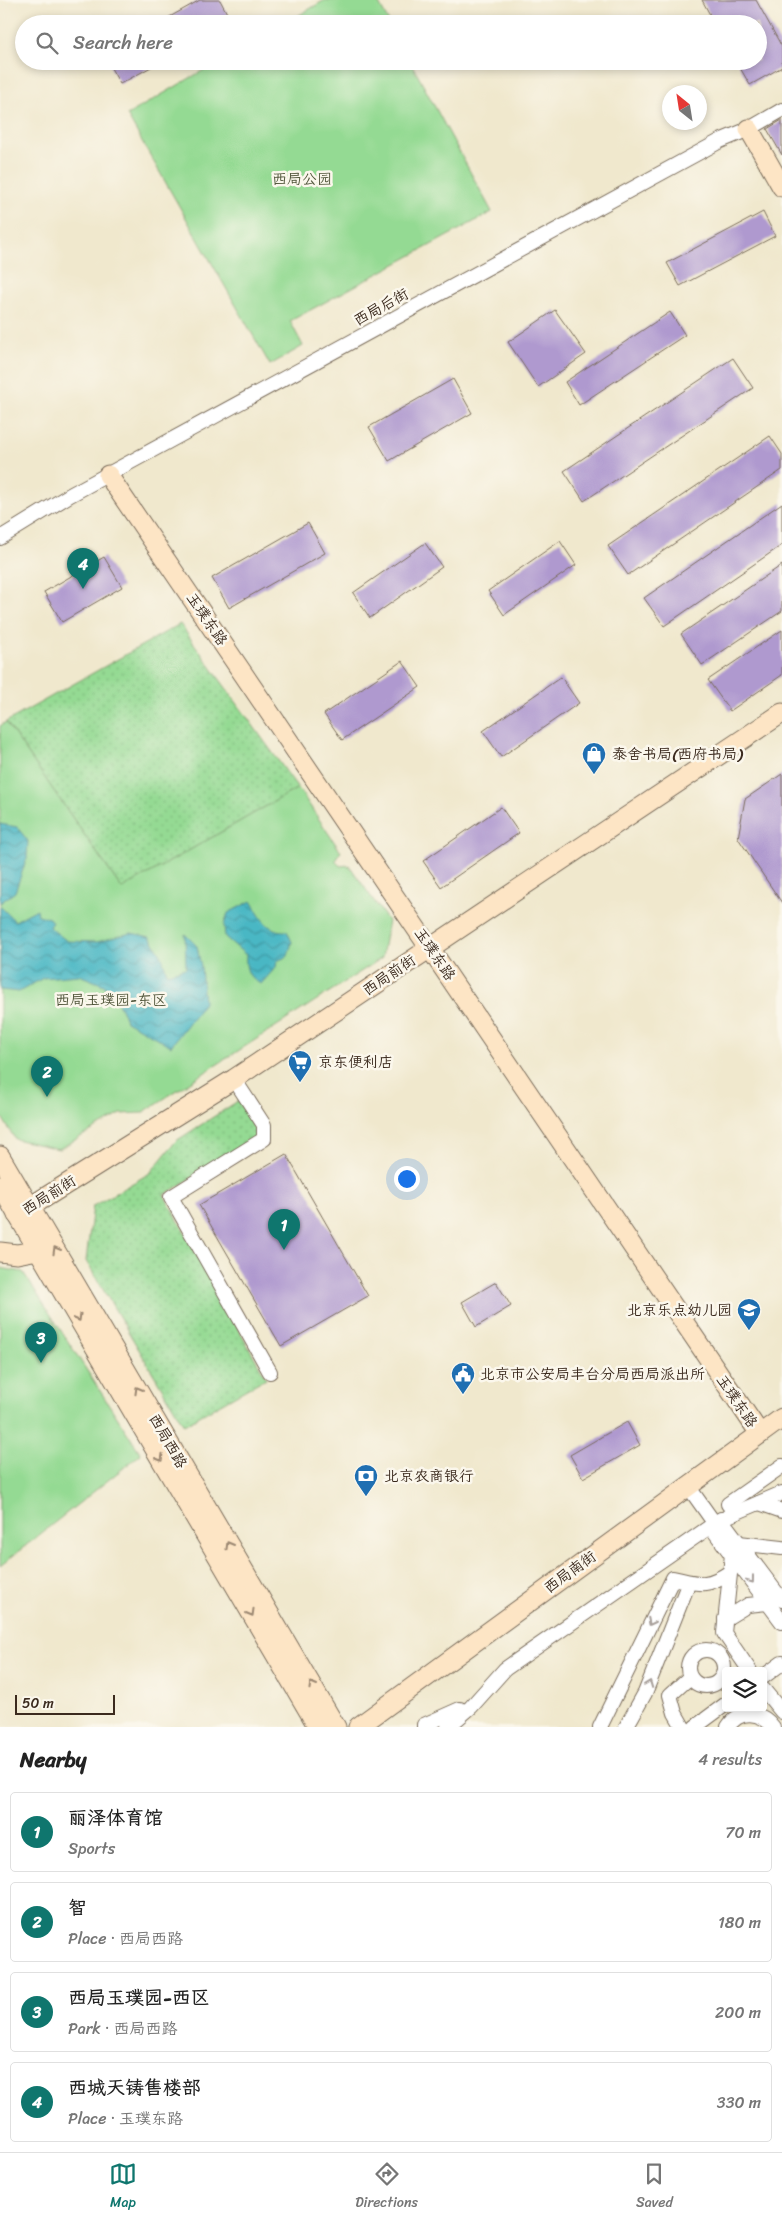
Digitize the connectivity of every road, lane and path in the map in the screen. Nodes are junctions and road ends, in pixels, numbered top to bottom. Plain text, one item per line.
1 (782, 110) edge
2 (749, 129) junction
3 (782, 187) edge
4 (108, 475) junction
5 (0, 538) edge
6 (782, 713) edge
7 (430, 948) junction
8 (234, 1079) junction
9 (0, 1156) edge
10 (0, 1185) edge
11 (24, 1211) junction
12 (38, 1250) junction
13 (0, 1252) edge
14 (270, 1372) dead end
15 (782, 1418) edge
16 (760, 1434) junction
17 (782, 1466) edge
18 (688, 1486) junction
19 (782, 1492) edge
20 (759, 1503) junction
21 (782, 1511) edge
22 (735, 1513) junction
23 (716, 1524) junction
24 (735, 1548) junction
25 (782, 1548) edge
26 (730, 1572) junction
27 (689, 1582) junction
28 (782, 1598) edge
29 (767, 1603) junction
30 (725, 1619) junction
31 (782, 1622) edge
32 (782, 1663) edge
33 (747, 1667) edge
34 (767, 1674) edge
35 (690, 1678) dead end
36 (767, 1694) edge
37 (471, 1707) junction
38 (722, 1708) edge
39 (782, 1712) edge
40 (703, 1725) edge
41 (318, 1727) edge
42 (336, 1727) edge
43 (358, 1727) edge
44 (424, 1727) edge
45 (448, 1727) edge
46 (600, 1727) edge
47 (626, 1727) edge
48 (683, 1727) edge
49 (728, 1727) edge
50 (773, 1727) edge

1 - 2 street, 西局后街
2 - 3 street
2 - 4 street, 西局后街
4 - 5 street, 西局后街
4 - 7 street, 玉璞东路
6 - 7 street, 西局前街
7 - 8 street, 西局前街
7 - 16 street, 玉璞东路
8 - 11 street, 西局前街
8 - 14 street
9 - 11 street, 西局西路
10 - 11 street, 西局西路
11 - 12 street, 西局西路
42 -> 11 street, 西局西路
12 - 13 street
12 -> 41 street, 西局西路
15 - 16 street, 西局南街
16 - 18 street, 西局南街
17 - 22 street
18 - 23 street
18 - 43 street, 西局南街
19 - 20 street
20 - 21 street
20 - 22 street
22 - 23 street
23 - 24 street
23 - 37 street
24 - 25 street
24 - 26 street
24 - 28 street
24 -> 29 street
26 - 27 street
26 - 30 street
27 -> 46 street
47 -> 27 street
29 - 30 street
29 - 31 street
30 - 33 street
32 - 34 street
35 - 48 street
36 - 39 street
37 - 44 street
37 - 45 street
38 - 40 street
49 - 50 street

